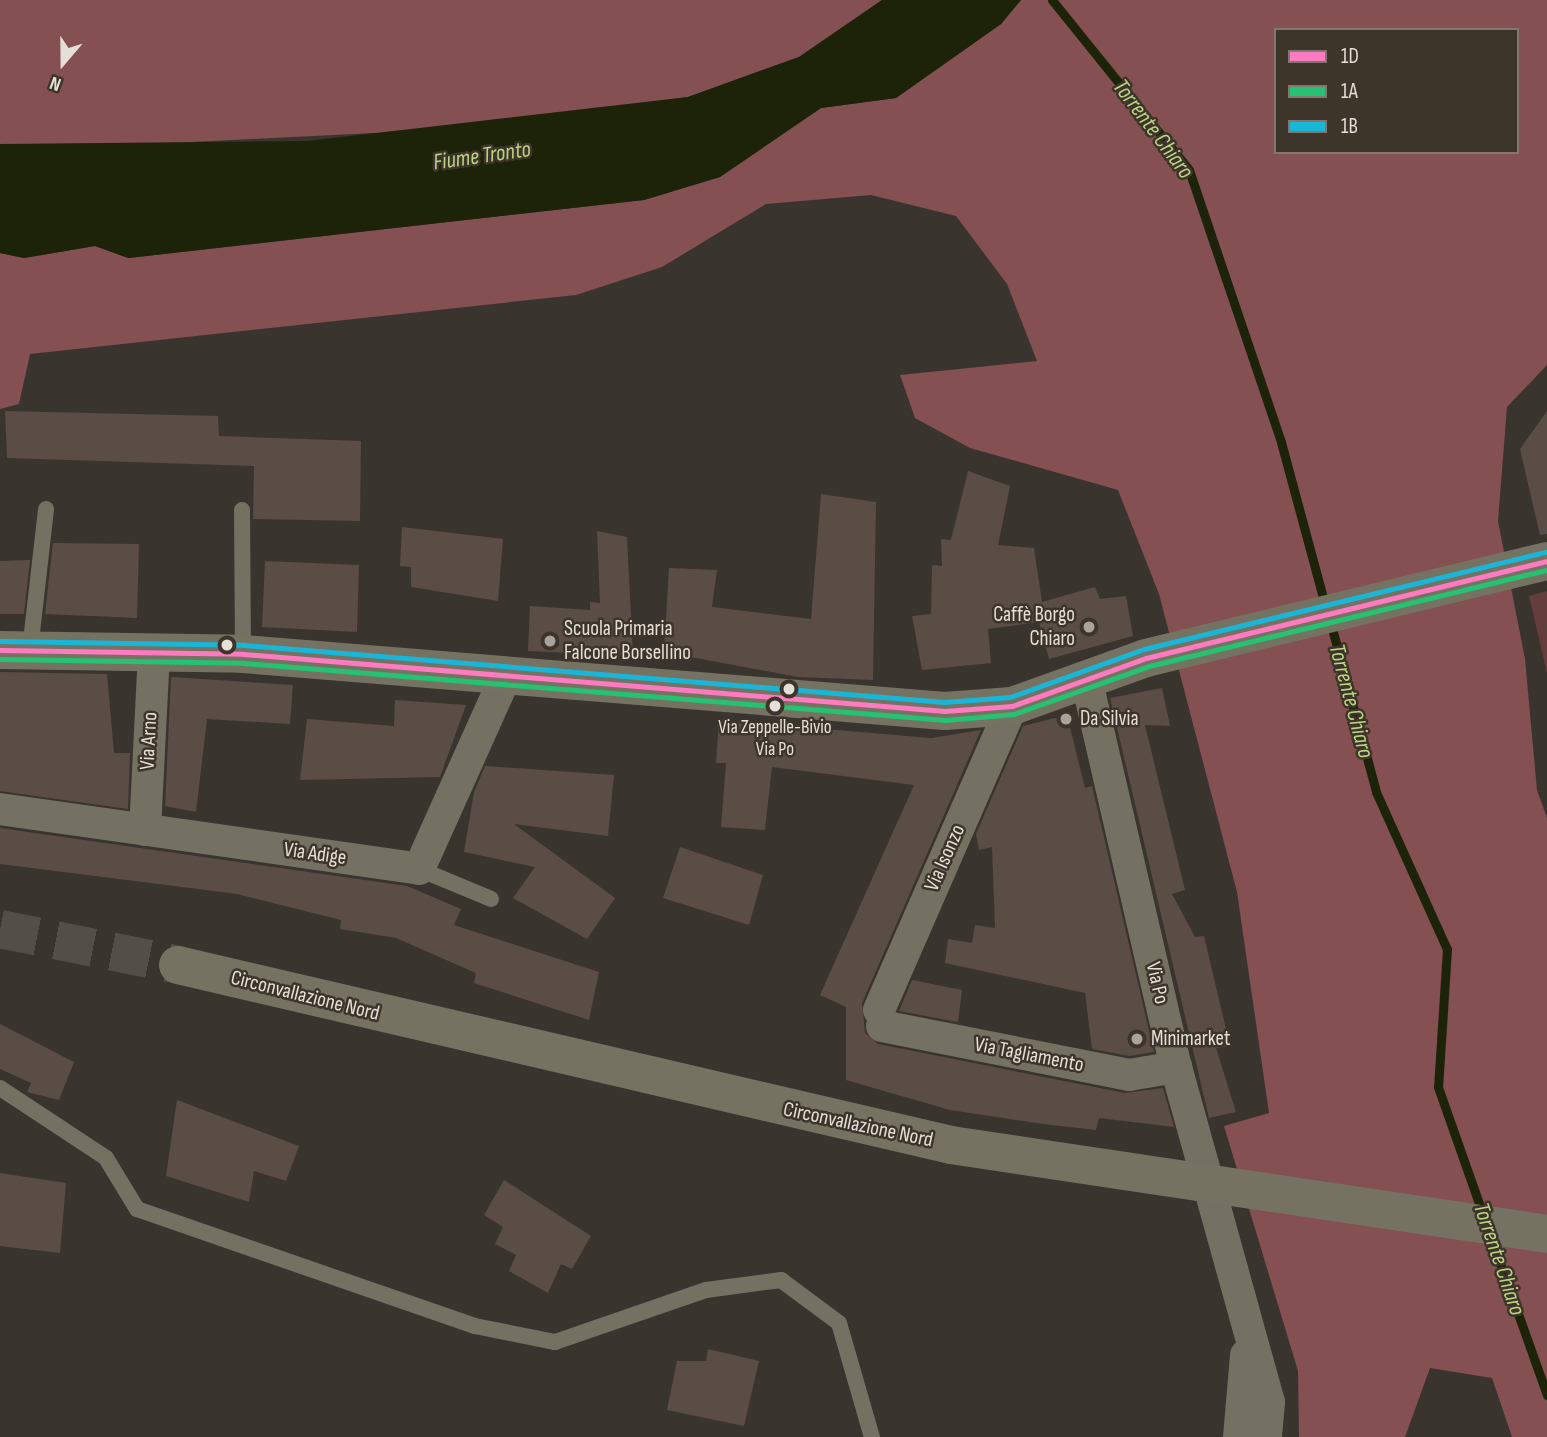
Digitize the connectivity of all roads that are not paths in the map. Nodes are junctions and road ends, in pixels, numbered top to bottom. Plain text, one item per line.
1 (46, 509) dead end
2 (242, 510) dead end
3 (1547, 561) edge
4 (15, 650) edge
5 (154, 653) junction
6 (243, 654) junction
7 (506, 675) junction
8 (1087, 682) junction
9 (1012, 706) junction
10 (0, 808) edge
11 (145, 830) junction
12 (419, 869) junction
13 (491, 899) dead end
14 (178, 965) tunnel mouth
15 (880, 1018) joint
16 (1176, 1067) junction
17 (0, 1088) edge
18 (1547, 1234) edge
19 (1246, 1322) junction
20 (872, 1437) edge
21 (1239, 1437) edge
22 (1266, 1437) edge

1 - 4 lane
2 - 6 lane
3 - 8 street
4 - 5 street
5 - 6 street
5 - 11 street, Via Arno
6 - 7 street
7 - 9 street
7 - 12 street
8 - 9 street
8 - 16 street, Via Po
9 - 15 street, Via Isonzo
10 - 11 street, Via Adige
11 - 12 street, Via Adige
12 - 13 lane
14 - 18 street, Circonvallazione Nord, bridge
15 - 16 street, Via Tagliamento
16 - 19 street, Via Po
17 - 20 lane
19 - 21 street
19 - 22 street, Via Po

